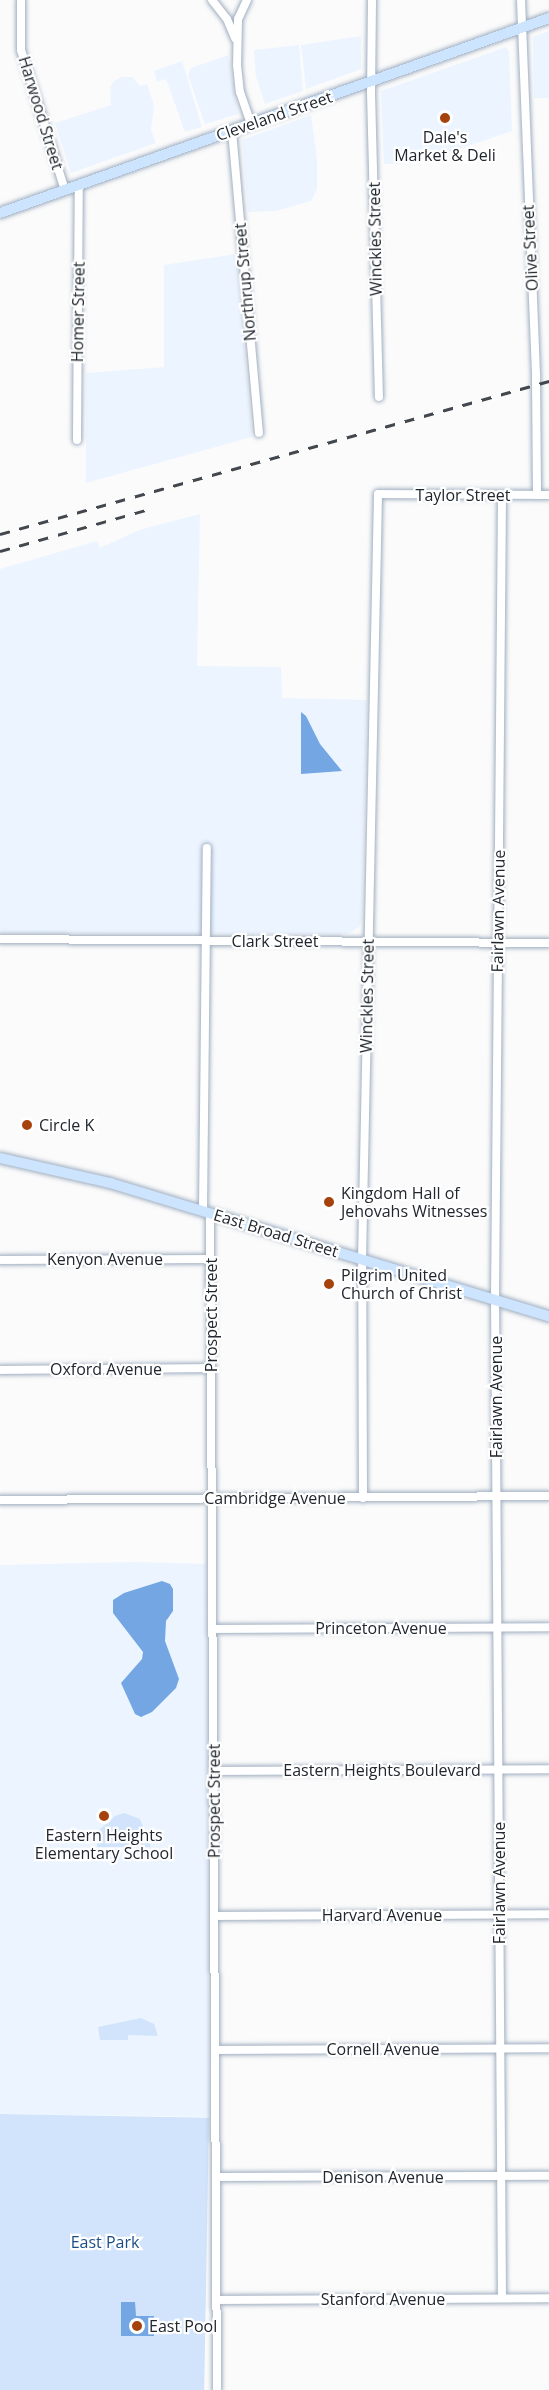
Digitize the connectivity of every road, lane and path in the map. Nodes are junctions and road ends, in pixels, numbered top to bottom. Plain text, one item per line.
1 (21, 0) edge
2 (212, 0) edge
3 (247, 0) edge
4 (372, 0) edge
5 (521, 0) edge
6 (549, 18) edge
7 (520, 29) junction
8 (237, 57) junction
9 (372, 81) junction
10 (251, 124) junction
11 (232, 131) junction
12 (79, 185) junction
13 (65, 190) junction
14 (0, 213) edge
15 (379, 397) dead end
16 (259, 433) dead end
17 (77, 440) dead end
18 (378, 494) joint
19 (502, 495) junction
20 (537, 495) junction
21 (549, 495) edge
22 (207, 848) dead end
23 (0, 939) edge
24 (207, 940) junction
25 (368, 941) junction
26 (498, 942) junction
27 (549, 943) edge
28 (0, 1158) edge
29 (207, 1212) junction
30 (210, 1258) junction
31 (362, 1259) junction
32 (0, 1260) edge
33 (495, 1300) junction
34 (549, 1316) edge
35 (211, 1368) junction
36 (0, 1370) edge
37 (549, 1496) edge
38 (496, 1497) junction
39 (212, 1498) junction
40 (363, 1498) junction
41 (0, 1500) edge
42 (497, 1627) junction
43 (549, 1627) edge
44 (213, 1629) junction
45 (549, 1769) edge
46 (498, 1770) junction
47 (214, 1771) junction
48 (499, 1914) junction
49 (549, 1914) edge
50 (215, 1916) junction
51 (500, 2048) junction
52 (549, 2048) edge
53 (216, 2050) junction
54 (501, 2176) junction
55 (549, 2176) edge
56 (217, 2177) junction
57 (502, 2298) junction
58 (549, 2298) edge
59 (217, 2300) junction
60 (217, 2390) edge

1 - 13 street, Harwood Street
2 - 8 street
3 - 8 street
4 - 9 street, Winckles Street
5 - 7 street, Olive Street
6 - 7 main road, Cleveland Street
7 - 9 main road, Cleveland Street
7 - 20 street, Olive Street
8 - 10 street
9 - 10 main road, Cleveland Street
9 - 15 street, Winckles Street
10 - 11 main road, Cleveland Street
11 - 12 main road, Cleveland Street
11 - 16 street, Northrup Street
12 - 13 main road, Cleveland Street
12 - 17 street, Homer Street
13 - 14 main road, Cleveland Street
18 - 19 street, Taylor Street
18 - 25 street, Winckles Street
19 - 20 street, Taylor Street
19 - 26 street, Fairlawn Avenue
20 - 21 street, Taylor Street
22 - 24 street, Prospect Street
23 - 24 street, Clark Street
24 - 25 street, Clark Street
24 - 29 street, Prospect Street
25 - 26 street, Clark Street
25 - 31 street, Winckles Street
26 - 27 street, Clark Street
26 - 33 street, Fairlawn Avenue
28 - 29 main road, East Broad Street
29 - 30 street, Prospect Street
29 - 31 main road, East Broad Street
30 - 32 street, Kenyon Avenue
30 - 35 street, Prospect Street
31 - 33 main road, East Broad Street
31 - 40 street, Winckles Street
33 - 34 main road, East Broad Street
33 - 38 street, Fairlawn Avenue
35 - 36 street, Oxford Avenue
35 - 39 street, Prospect Street
37 - 38 street, Cambridge Avenue
38 - 40 street, Cambridge Avenue
38 - 42 street, Fairlawn Avenue
39 - 40 street, Cambridge Avenue
39 - 41 street, Cambridge Avenue
39 - 44 street, Prospect Street
42 - 43 street, Princeton Avenue
42 - 44 street, Princeton Avenue
42 - 46 street, Fairlawn Avenue
44 - 47 street, Prospect Street
45 - 46 street, Eastern Heights Boulevard
46 - 47 street, Eastern Heights Boulevard
46 - 48 street, Fairlawn Avenue
47 - 50 street, Prospect Street
48 - 49 street, Harvard Avenue
48 - 50 street, Harvard Avenue
48 - 51 street, Fairlawn Avenue
50 - 53 street, Prospect Street
51 - 52 street, Cornell Avenue
51 - 53 street, Cornell Avenue
51 - 54 street, Fairlawn Avenue
53 - 56 street, Prospect Street
54 - 55 street, Denison Avenue
54 - 56 street, Denison Avenue
54 - 57 street, Fairlawn Avenue
56 - 59 street, Prospect Street
57 - 58 street, Stanford Avenue
57 - 59 street, Stanford Avenue
59 - 60 street, Prospect Street

